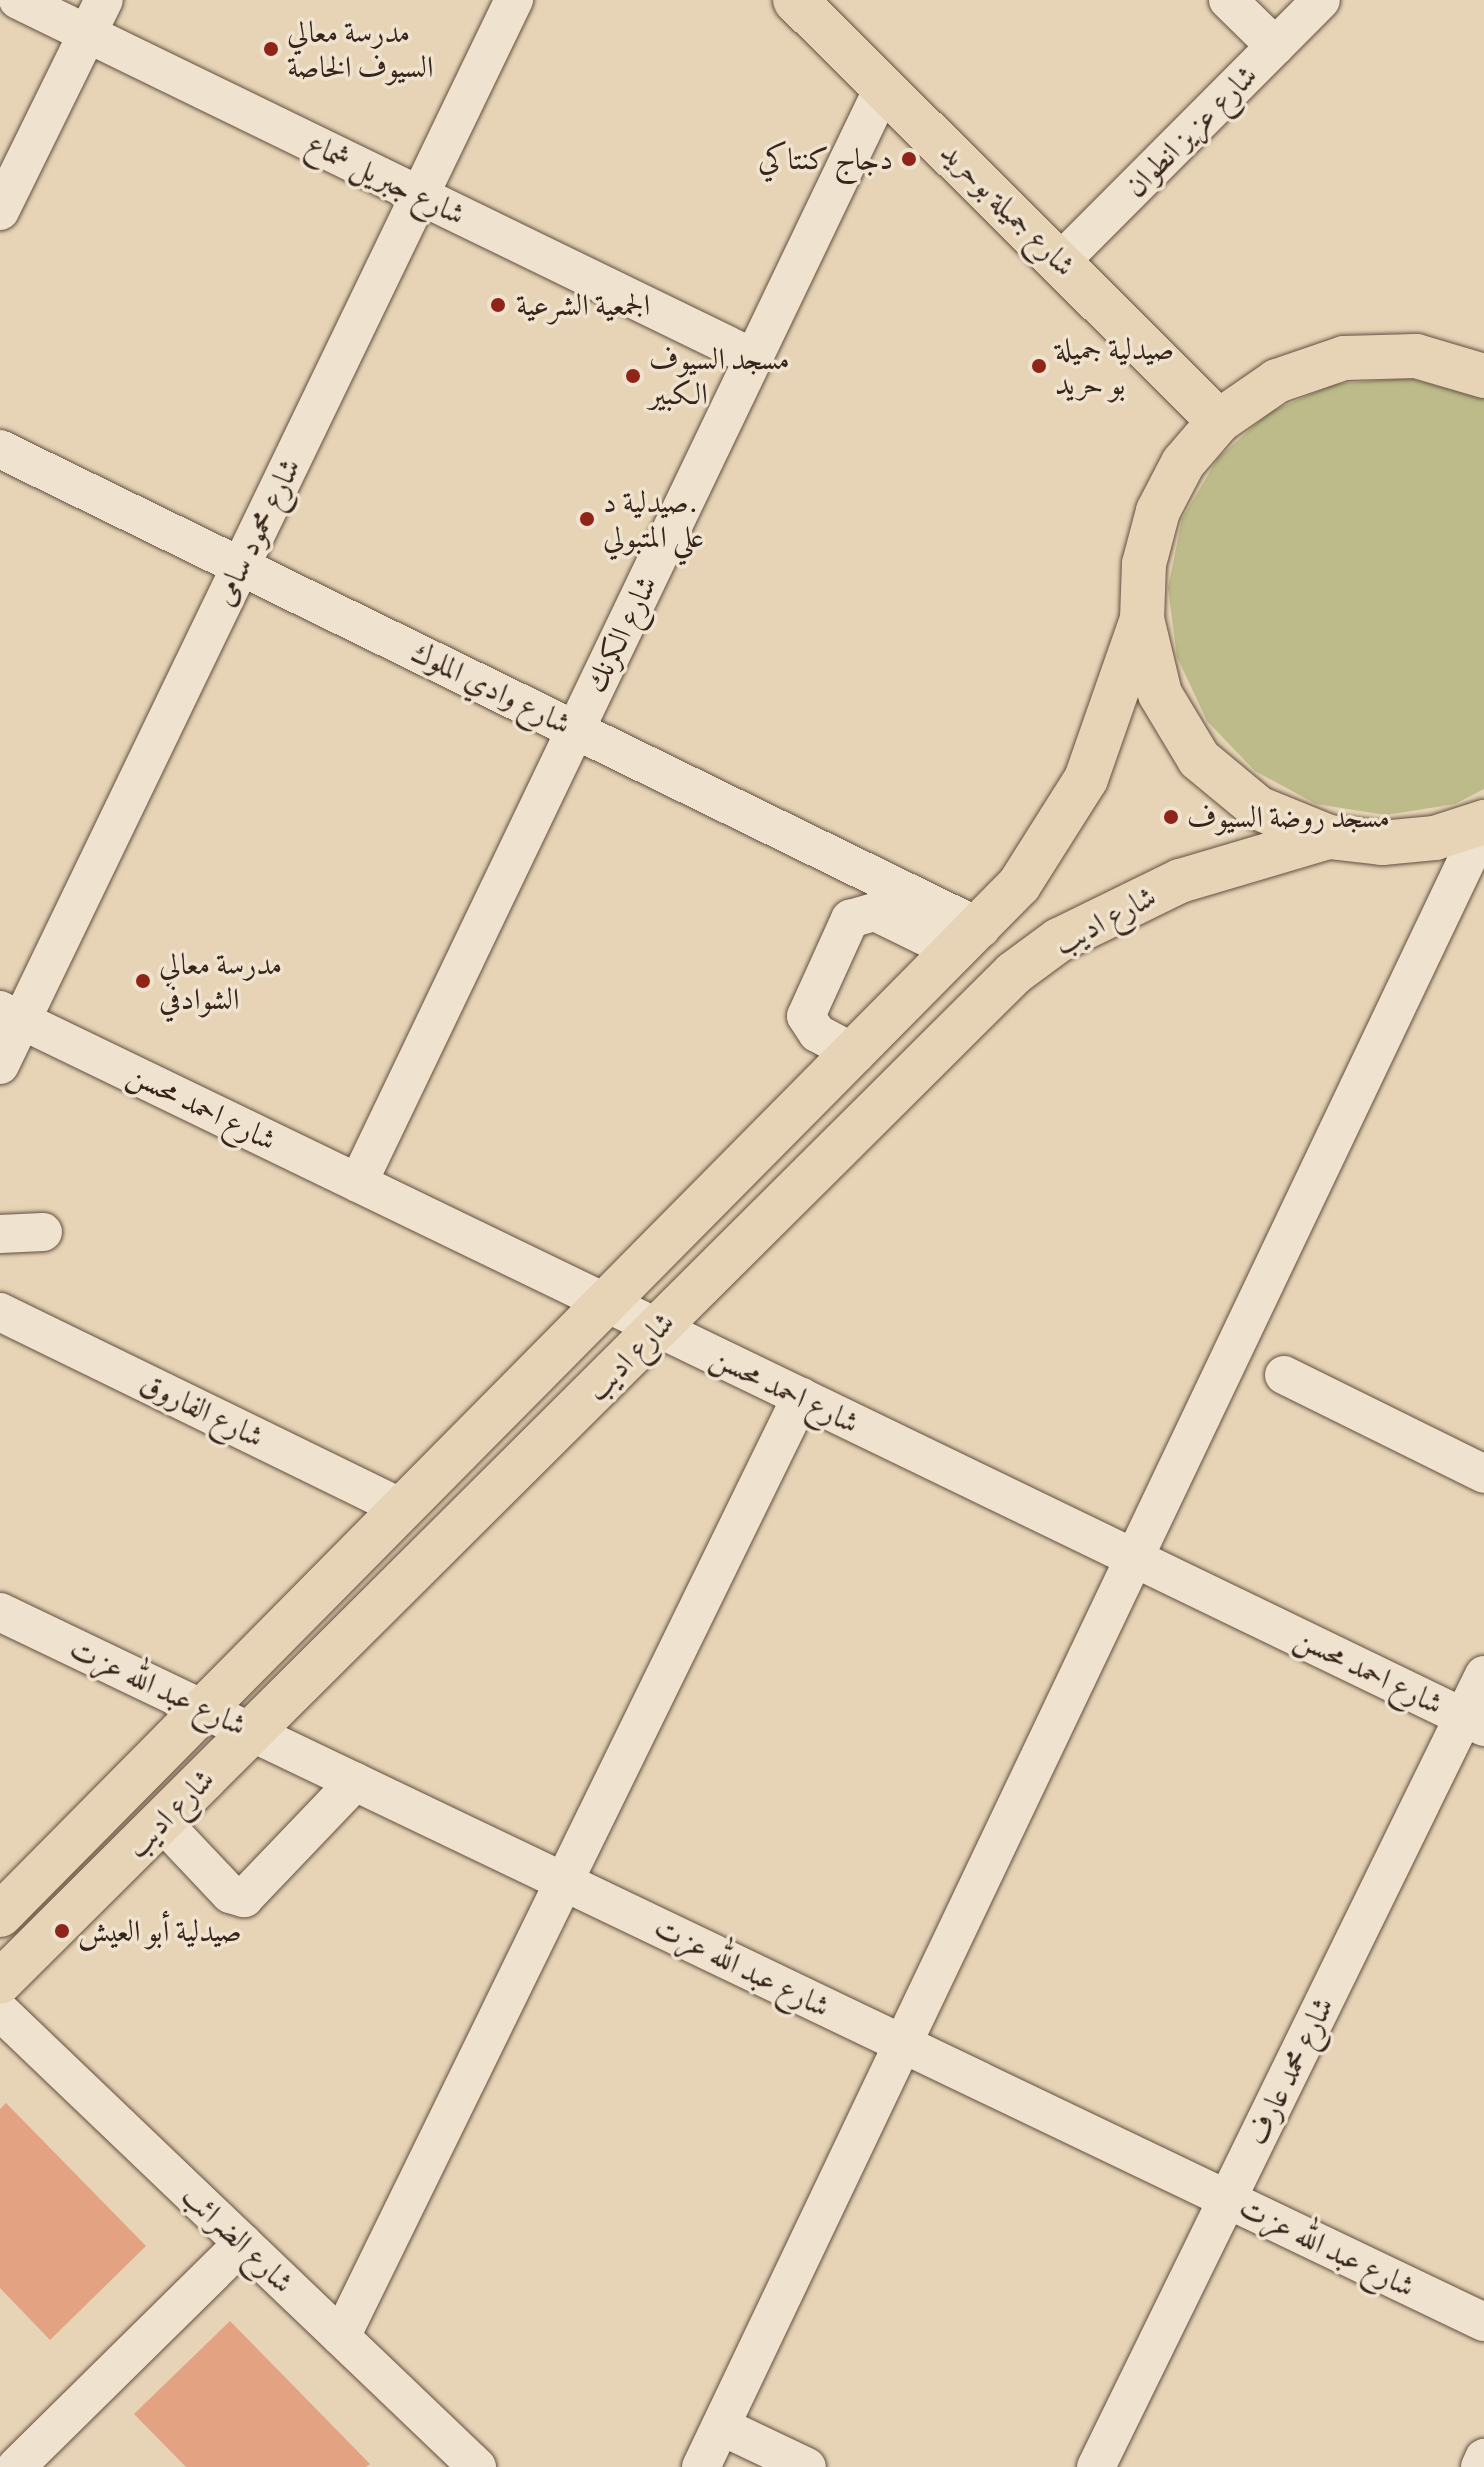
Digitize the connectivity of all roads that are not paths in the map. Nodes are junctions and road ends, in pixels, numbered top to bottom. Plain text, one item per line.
1 (18, 0) edge
2 (104, 0) edge
3 (514, 0) edge
4 (795, 0) edge
5 (1228, 0) edge
6 (1321, 0) edge
7 (87, 34) junction
8 (1275, 46) junction
9 (884, 86) junction
10 (419, 195) junction
11 (0, 211) edge
12 (1061, 261) junction
13 (1484, 339) edge
14 (1416, 356) junction
15 (754, 358) junction
16 (1484, 376) edge
17 (1219, 421) junction
18 (0, 449) edge
19 (240, 566) junction
20 (1142, 619) junction
21 (575, 730) junction
22 (1484, 823) edge
23 (1329, 837) junction
24 (969, 940) junction
25 (11, 1015) edge
26 (856, 1054) junction
27 (0, 1065) edge
28 (358, 1183) junction
29 (43, 1232) dead end
30 (0, 1234) edge
31 (608, 1304) junction
32 (0, 1312) edge
33 (657, 1328) junction
34 (1284, 1375) dead end
35 (801, 1397) junction
36 (1484, 1474) edge
37 (404, 1509) junction
38 (1133, 1558) junction
39 (0, 1612) edge
40 (1484, 1675) edge
41 (204, 1710) junction
42 (1474, 1722) edge
43 (252, 1732) junction
44 (355, 1782) junction
45 (162, 1822) junction
46 (564, 1881) junction
47 (0, 1915) edge
48 (0, 1982) edge
49 (0, 2011) edge
50 (903, 2043) junction
51 (1227, 2199) junction
52 (243, 2243) junction
53 (1484, 2322) edge
54 (341, 2337) junction
55 (721, 2426) junction
56 (1484, 2458) edge
57 (475, 2466) edge
58 (16, 2467) edge
59 (701, 2467) edge
60 (807, 2467) edge
61 (1096, 2467) edge
62 (1480, 2467) edge

1 - 7 street, شارع جبريل شماع
2 - 7 street
3 - 10 street, شارع محمود سامى
4 - 9 main road, شارع جميلة بوحريد
5 - 8 street
6 - 8 street, شارع عزيز انطوان
7 - 10 street, شارع جبريل شماع
7 - 11 street
8 - 12 street, شارع عزيز انطوان
9 - 12 main road, شارع جميلة بوحريد
9 - 15 street, شارع الكرنك
10 - 15 street, شارع جبريل شماع
10 - 19 street, شارع محمود سامى
12 - 17 main road, شارع جميلة بوحريد
13 - 14 main road
14 - 16 main road
14 - 17 main road
15 - 21 street, شارع الكرنك
17 - 20 main road
18 - 19 street, شارع وادي الملوك
19 - 21 street, شارع وادي الملوك
19 - 25 street, شارع محمود سامى
20 - 23 main road
20 - 24 main road, شارع اديب
21 - 24 street, شارع وادي الملوك
21 - 28 street, شارع الكرنك
22 - 23 main road
22 - 38 street
23 - 33 main road, شارع اديب
24 - 26 main road, شارع اديب
24 - 26 street
25 - 27 street, شارع محمود سامى
25 - 28 street, شارع احمد محسن
26 - 31 main road, شارع اديب
28 - 31 street, شارع احمد محسن
29 - 30 street
31 - 33 street, شارع احمد محسن
31 - 37 main road, شارع اديب
32 - 37 street, شارع الفاروق
33 - 35 street, شارع احمد محسن
33 - 43 main road, شارع اديب
34 - 36 street
35 - 38 street, شارع احمد محسن
35 - 46 street
37 - 41 main road, شارع اديب
38 - 42 street, شارع احمد محسن
38 - 50 street
39 - 41 street, شارع عبد الله عزت
40 - 42 street, شارع محمد عارف
41 - 43 street, شارع عبد الله عزت
41 - 47 main road, شارع اديب
42 - 51 street, شارع محمد عارف
43 - 44 street, شارع عبد الله عزت
43 - 45 main road, شارع اديب
44 - 45 street
44 - 46 street, شارع عبد الله عزت
45 - 48 main road, شارع اديب
46 - 50 street, شارع عبد الله عزت
46 - 54 street
49 - 52 street, شارع الضرائب
50 - 51 street, شارع عبد الله عزت
50 - 55 street
51 - 53 street, شارع عبد الله عزت
51 - 61 street, شارع محمد عارف
52 - 54 street, شارع الضرائب
52 - 58 street
54 - 57 street, شارع الضرائب
55 - 59 street
55 - 60 street
56 - 62 street

